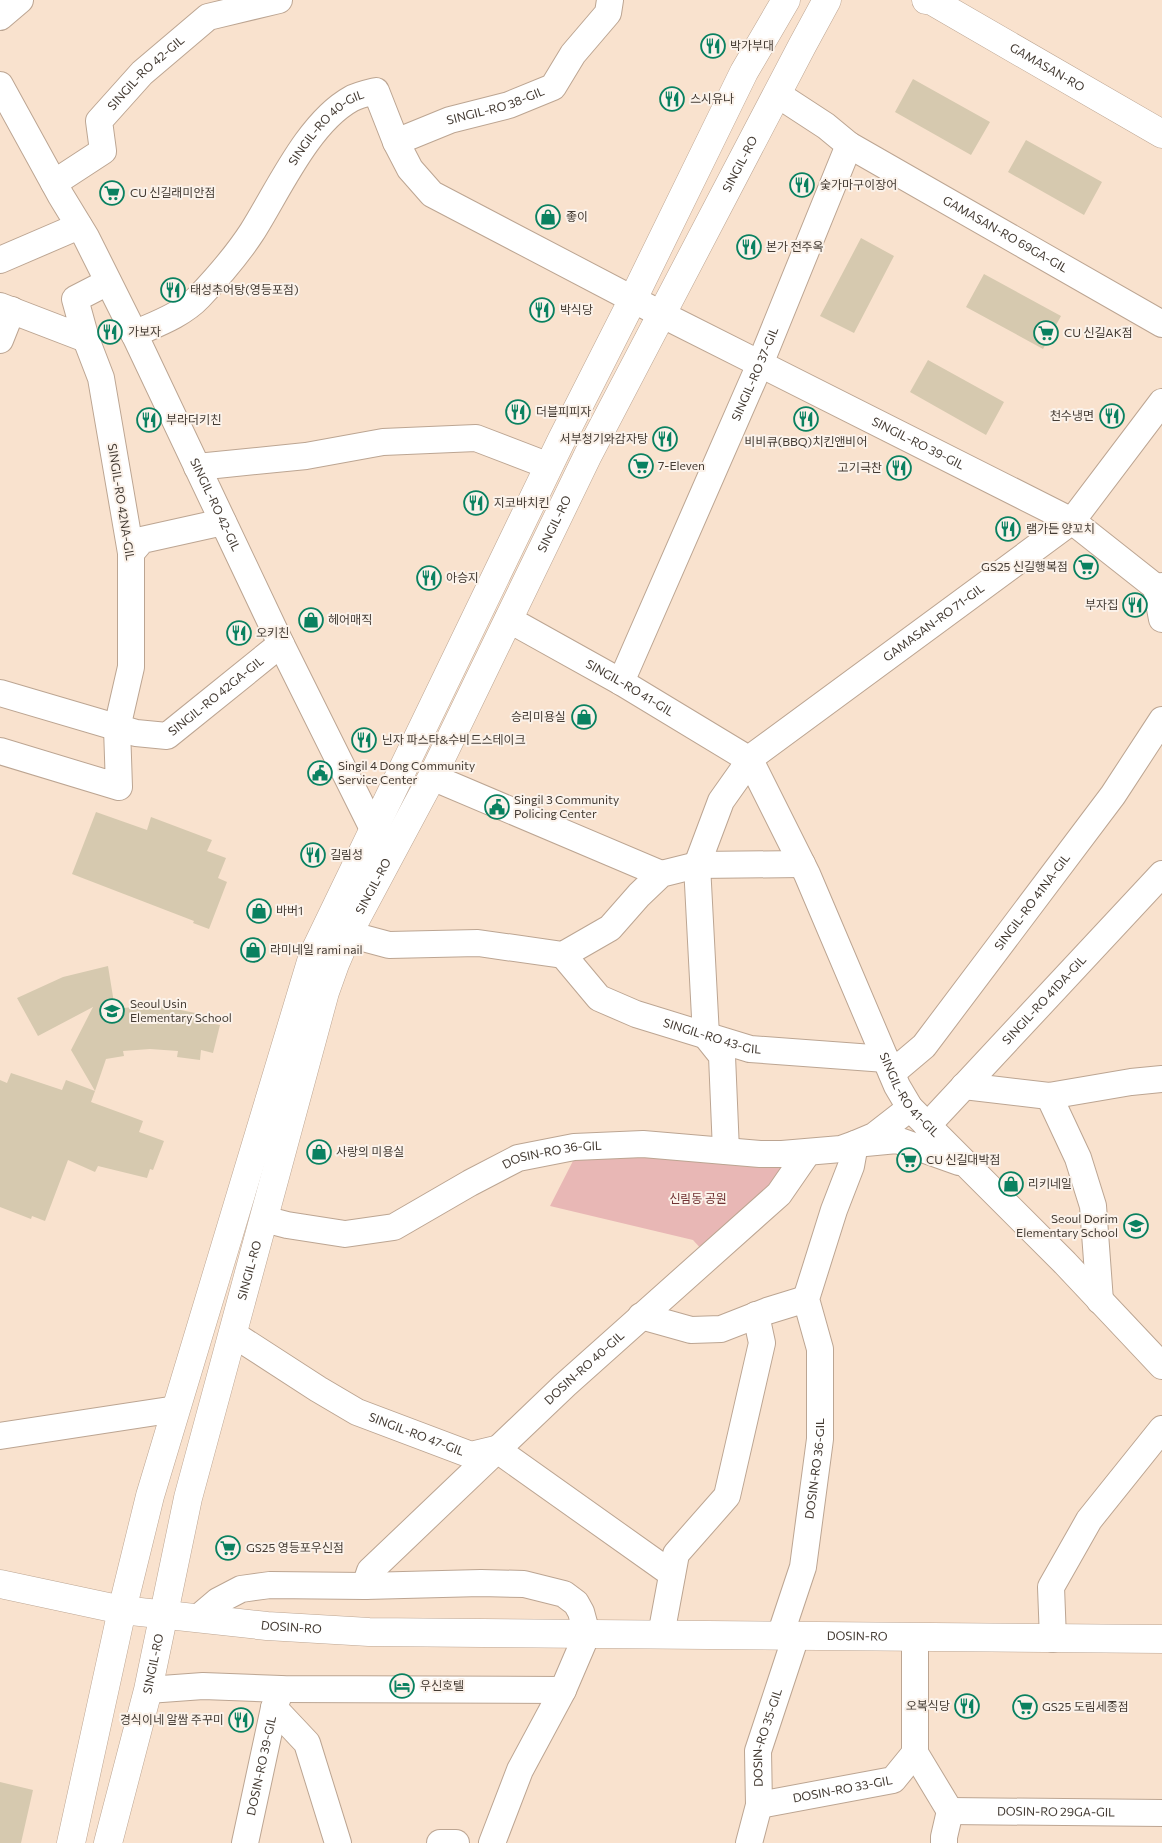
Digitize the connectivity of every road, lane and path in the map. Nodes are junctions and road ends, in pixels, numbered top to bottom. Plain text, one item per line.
1 (20, 0) edge
2 (279, 0) edge
3 (610, 0) edge
4 (827, 0) edge
5 (930, 0) edge
6 (780, 2) edge
7 (207, 13) edge
8 (0, 17) edge
9 (0, 85) edge
10 (777, 94) junction
11 (1162, 134) edge
12 (396, 142) junction
13 (849, 145) junction
14 (54, 183) junction
15 (79, 226) junction
16 (0, 260) edge
17 (108, 282) junction
18 (633, 300) junction
19 (6, 308) edge
20 (661, 314) junction
21 (1162, 324) edge
22 (134, 334) junction
23 (86, 339) junction
24 (0, 340) edge
25 (760, 364) junction
26 (1162, 402) edge
27 (549, 466) junction
28 (197, 467) junction
29 (1072, 521) junction
30 (223, 522) junction
31 (131, 553) junction
32 (1160, 589) edge
33 (508, 619) junction
34 (1162, 619) edge
35 (281, 644) junction
36 (621, 682) junction
37 (0, 694) edge
38 (1162, 720) edge
39 (117, 728) junction
40 (0, 751) edge
41 (750, 760) junction
42 (432, 777) junction
43 (373, 829) junction
44 (696, 864) junction
45 (802, 864) junction
46 (661, 874) junction
47 (1162, 874) edge
48 (348, 934) junction
49 (563, 955) junction
50 (706, 1036) junction
51 (889, 1066) junction
52 (1162, 1079) edge
53 (964, 1086) junction
54 (1049, 1096) junction
55 (919, 1117) junction
56 (855, 1144) junction
57 (726, 1150) junction
58 (808, 1152) junction
59 (964, 1163) junction
60 (264, 1219) junction
61 (806, 1299) junction
62 (1100, 1301) junction
63 (756, 1315) junction
64 (641, 1316) junction
65 (232, 1334) junction
66 (1162, 1366) edge
67 (176, 1409) junction
68 (1162, 1429) edge
69 (0, 1436) edge
70 (496, 1449) junction
71 (672, 1574) junction
72 (0, 1584) edge
73 (364, 1586) junction
74 (122, 1610) junction
75 (164, 1614) junction
76 (198, 1618) junction
77 (587, 1634) junction
78 (661, 1635) junction
79 (788, 1636) junction
80 (915, 1638) junction
81 (1053, 1639) junction
82 (1162, 1639) edge
83 (148, 1690) junction
84 (563, 1690) junction
85 (278, 1699) junction
86 (915, 1753) junction
87 (758, 1805) junction
88 (950, 1811) junction
89 (1162, 1813) edge
90 (71, 1843) edge
91 (108, 1843) edge
92 (245, 1843) edge
93 (338, 1843) edge
94 (440, 1843) edge
95 (456, 1843) edge
96 (492, 1843) edge
97 (750, 1843) edge
98 (944, 1843) edge

1 - 8 street
2 - 7 street, SINGIL-RO 42-GIL
3 - 12 street, SINGIL-RO 38-GIL
4 - 10 main road, SINGIL-RO
5 - 11 main road, GAMASAN-RO
6 - 18 main road, SINGIL-RO
7 - 14 street, SINGIL-RO 42-GIL
9 - 14 street, SINGIL-RO 42-GIL
10 - 13 street
10 - 20 main road, SINGIL-RO
12 - 18 street, SINGIL-RO 40-GIL
12 - 22 street, SINGIL-RO 40-GIL
13 - 21 street, GAMASAN-RO 69GA-GIL
13 - 25 street, SINGIL-RO 37-GIL
14 - 15 street, SINGIL-RO 42-GIL
15 - 16 street
15 - 17 street, SINGIL-RO 42-GIL
17 - 22 street, SINGIL-RO 42-GIL
17 - 23 street, SINGIL-RO 42NA-GIL
18 - 20 street, SINGIL-RO 40-GIL
18 - 27 main road, SINGIL-RO
19 - 23 street
19 - 24 street
20 - 25 street, SINGIL-RO 39-GIL
20 - 33 main road, SINGIL-RO
22 - 28 street, SINGIL-RO 42-GIL
23 - 31 street, SINGIL-RO 42NA-GIL
25 - 29 street, SINGIL-RO 39-GIL
25 - 36 street, SINGIL-RO 37-GIL
26 - 29 street, GAMASAN-RO 71-GIL
27 - 28 street
27 - 43 main road, SINGIL-RO
28 - 30 street, SINGIL-RO 42-GIL
29 - 32 street, SINGIL-RO 39-GIL
29 - 41 street, GAMASAN-RO 71-GIL
30 - 31 street
30 - 35 street, SINGIL-RO 42-GIL
31 - 39 street, SINGIL-RO 42NA-GIL
32 - 34 street
33 - 36 street, SINGIL-RO 41-GIL
33 - 42 main road, SINGIL-RO
35 - 39 street, SINGIL-RO 42GA-GIL
35 - 43 street, SINGIL-RO 42-GIL
36 - 41 street, SINGIL-RO 41-GIL
37 - 39 street, SINGIL-RO 42GA-GIL
38 - 51 street, SINGIL-RO 41NA-GIL
39 - 40 street
41 - 44 street
41 - 45 street, SINGIL-RO 41-GIL
42 - 46 street
42 - 48 main road, SINGIL-RO
43 - 67 main road, SINGIL-RO
44 - 45 street
44 - 46 street
44 - 50 street
45 - 51 street, SINGIL-RO 41-GIL
46 - 49 street
47 - 53 street, SINGIL-RO 41DA-GIL
48 - 49 street
48 - 60 main road, SINGIL-RO
49 - 50 street, SINGIL-RO 43-GIL
50 - 51 street, SINGIL-RO 43-GIL
50 - 57 street
51 - 55 street, SINGIL-RO 41-GIL
52 - 54 street
53 - 54 street
53 - 55 street, SINGIL-RO 41DA-GIL
54 - 62 street
55 - 56 street, DOSIN-RO 36-GIL
55 - 59 street, SINGIL-RO 41-GIL
56 - 58 street, DOSIN-RO 36-GIL
56 - 59 street, DOSIN-RO 36-GIL
56 - 61 street
57 - 58 street, DOSIN-RO 36-GIL
57 - 60 street, DOSIN-RO 36-GIL
58 - 64 street, DOSIN-RO 40-GIL
59 - 62 street, SINGIL-RO 41-GIL
60 - 65 main road, SINGIL-RO
61 - 63 street
61 - 79 street, DOSIN-RO 36-GIL
62 - 66 street, SINGIL-RO 41-GIL
63 - 64 street
63 - 71 street
64 - 70 street, DOSIN-RO 40-GIL
65 - 70 street, SINGIL-RO 47-GIL
65 - 75 main road, SINGIL-RO
67 - 69 street
67 - 74 main road, SINGIL-RO
68 - 81 street
70 - 71 street
70 - 73 street, DOSIN-RO 40-GIL
71 - 78 street
72 - 74 main road, DOSIN-RO
73 - 76 street
73 - 77 street
74 - 75 main road, DOSIN-RO
74 - 90 main road, SINGIL-RO
75 - 76 main road, DOSIN-RO
75 - 83 main road, SINGIL-RO
76 - 77 main road, DOSIN-RO
77 - 78 main road, DOSIN-RO
77 - 84 street
78 - 79 main road, DOSIN-RO
79 - 80 main road, DOSIN-RO
79 - 87 street, DOSIN-RO 35-GIL
80 - 81 main road, DOSIN-RO
80 - 86 street
81 - 82 main road, DOSIN-RO
83 - 85 street
83 - 91 main road, SINGIL-RO
84 - 85 street
84 - 96 street
85 - 92 street, DOSIN-RO 39-GIL
85 - 93 street
86 - 87 street, DOSIN-RO 33-GIL
86 - 88 street
87 - 97 street, DOSIN-RO 35-GIL
88 - 89 street, DOSIN-RO 29GA-GIL
88 - 98 street
94 - 95 street

